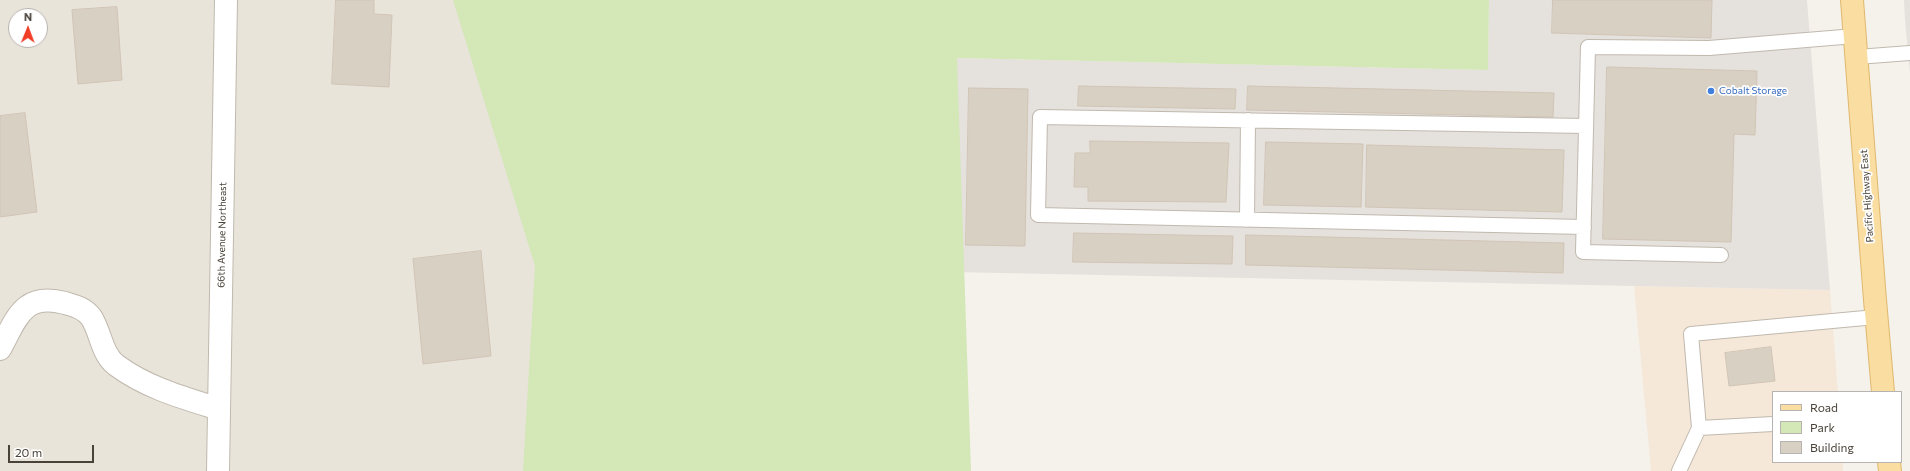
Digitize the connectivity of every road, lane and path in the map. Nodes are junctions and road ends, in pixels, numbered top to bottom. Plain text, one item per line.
1 (226, 0) edge
2 (1852, 0) edge
3 (1855, 36) junction
4 (1910, 53) edge
5 (1857, 57) junction
6 (1248, 120) junction
7 (1586, 126) junction
8 (1246, 220) junction
9 (1584, 227) junction
10 (1721, 255) dead end
11 (1876, 317) junction
12 (0, 349) edge
13 (1883, 391) edge
14 (219, 409) junction
15 (1772, 424) edge
16 (1699, 428) junction
17 (218, 471) edge
18 (1679, 471) edge

1 - 14 street, 66th Avenue Northeast
2 - 3 main road, Pacific Highway East
3 - 5 main road, Pacific Highway East
3 - 7 lane
4 - 5 lane
5 - 11 main road, Pacific Highway East
6 - 7 lane
6 - 8 lane
6 - 8 lane
7 - 9 lane
8 - 9 lane
9 - 10 lane
11 - 13 main road, Pacific Highway East
11 - 16 lane
12 - 14 street
14 - 17 street, 66th Avenue Northeast
15 - 16 lane
16 - 18 lane

